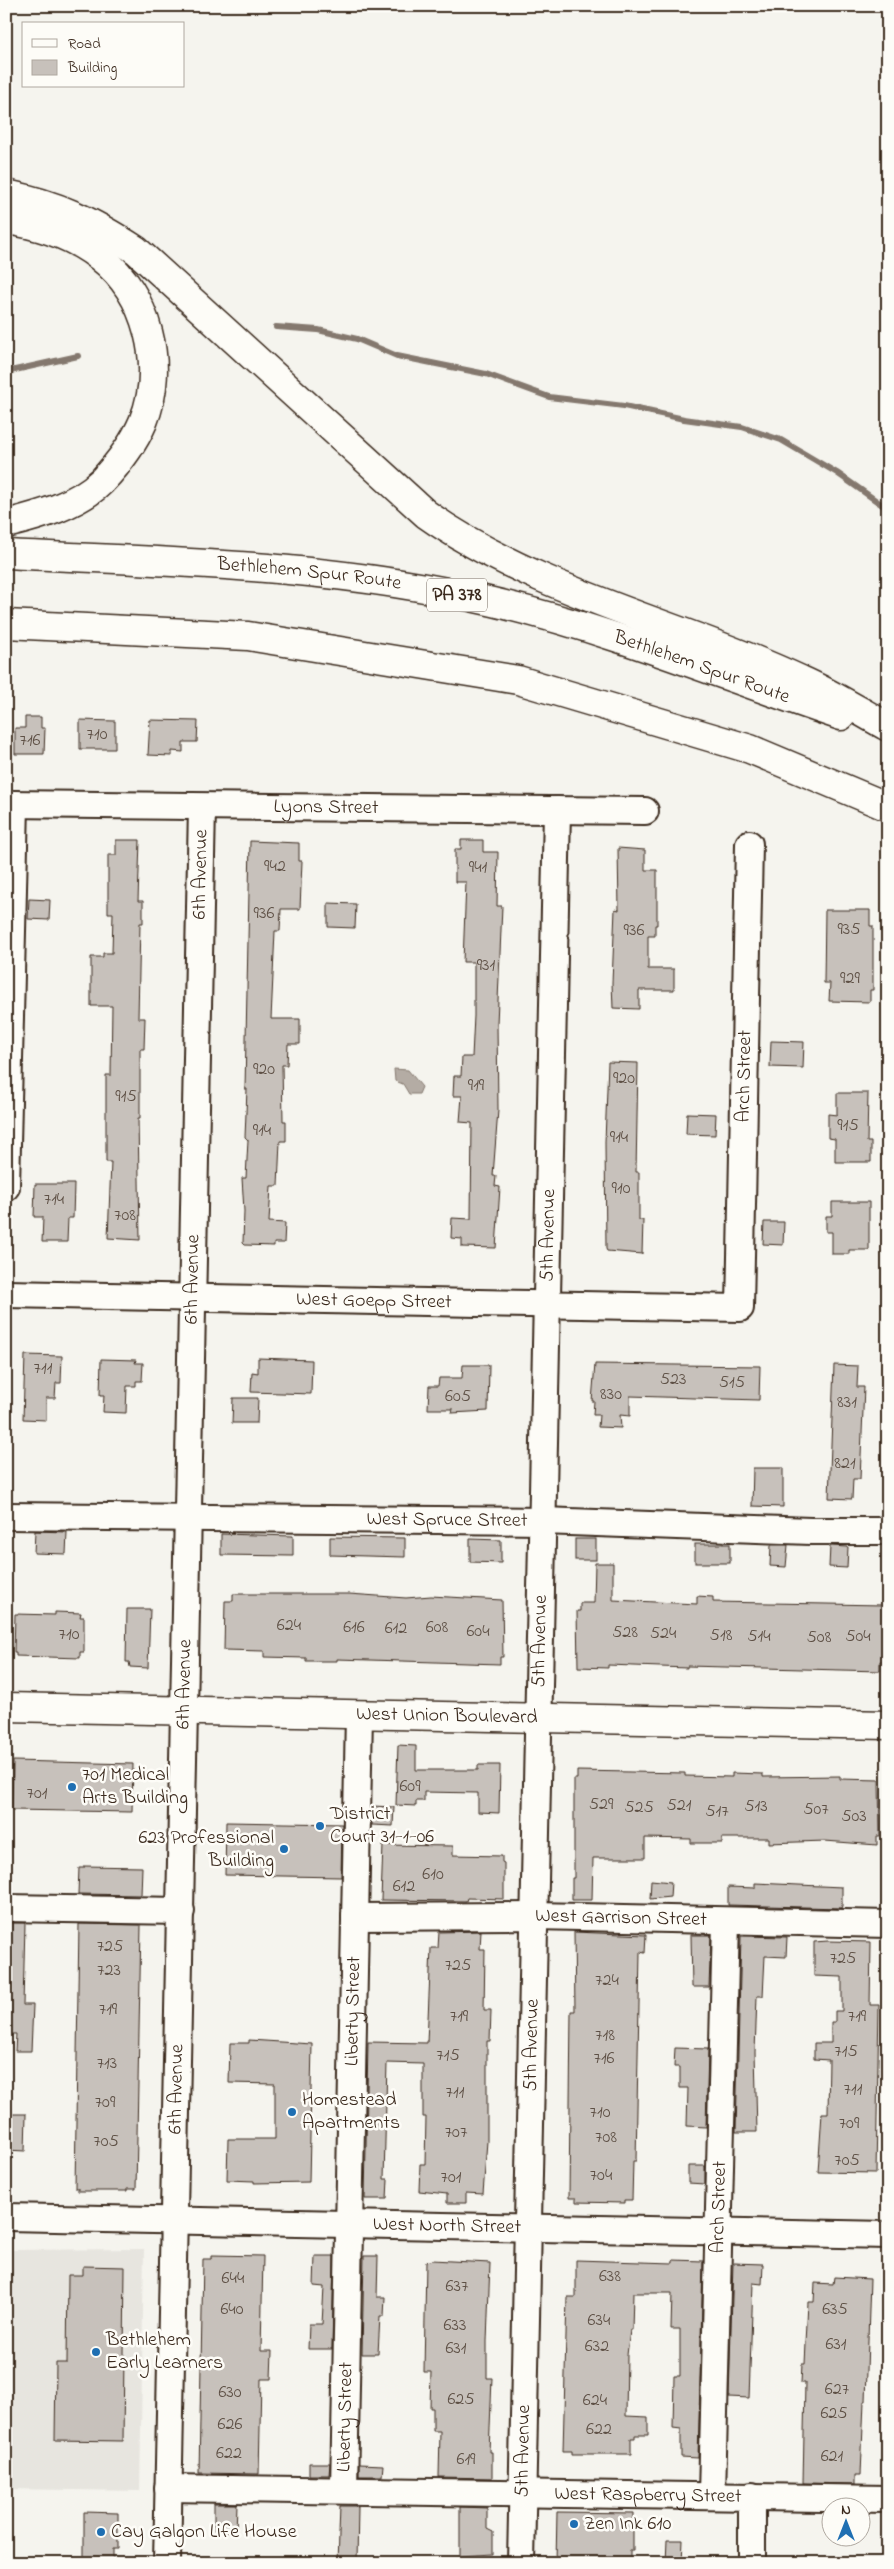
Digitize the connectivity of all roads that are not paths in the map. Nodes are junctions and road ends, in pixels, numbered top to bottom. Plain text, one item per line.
1 (6, 194) edge
2 (6, 220) edge
3 (6, 524) edge
4 (6, 554) edge
5 (6, 624) edge
6 (888, 727) edge
7 (888, 736) edge
8 (11, 804) edge
9 (202, 807) junction
10 (888, 807) edge
11 (557, 810) junction
12 (645, 811) dead end
13 (749, 844) dead end
14 (6, 1187) edge
15 (6, 1294) edge
16 (191, 1298) junction
17 (547, 1304) junction
18 (740, 1308) joint
19 (6, 1516) edge
20 (188, 1518) junction
21 (543, 1521) junction
22 (888, 1530) edge
23 (6, 1707) edge
24 (185, 1711) junction
25 (360, 1714) junction
26 (540, 1718) junction
27 (888, 1725) edge
28 (6, 1908) edge
29 (181, 1911) junction
30 (535, 1916) junction
31 (355, 1917) junction
32 (726, 1921) junction
33 (888, 1924) edge
34 (6, 2217) edge
35 (175, 2221) junction
36 (348, 2225) junction
37 (530, 2228) junction
38 (717, 2232) junction
39 (888, 2235) edge
40 (168, 2488) junction
41 (344, 2489) junction
42 (522, 2491) junction
43 (712, 2495) junction
44 (752, 2496) junction
45 (888, 2498) edge
46 (752, 2551) edge
47 (167, 2563) edge
48 (521, 2563) edge

1 - 6 main road
2 - 3 main road
4 - 7 main road, Bethlehem Spur Route / PA 378
5 - 10 main road
8 - 9 street, Lyons Street
8 - 14 street
9 - 11 street, Lyons Street
9 - 16 street, 6th Avenue
11 - 12 street, Lyons Street
11 - 17 street, 5th Avenue
13 - 18 street, Arch Street
15 - 16 street, West Goepp Street
16 - 17 street, West Goepp Street
16 - 20 street, 6th Avenue
17 - 18 street, West Goepp Street
17 - 21 street, 5th Avenue
19 - 20 street, West Spruce Street
20 - 21 street, West Spruce Street
20 - 24 street, 6th Avenue
21 - 22 street, West Spruce Street
21 - 26 street, 5th Avenue
23 - 24 main road, West Union Boulevard
24 - 25 main road, West Union Boulevard
24 - 29 street, 6th Avenue
25 - 26 main road, West Union Boulevard
25 - 31 street, Liberty Street
26 - 27 main road, West Union Boulevard
26 - 30 street, 5th Avenue
28 - 29 street
29 - 35 street, 6th Avenue
30 - 31 street, West Garrison Street
30 - 32 street, West Garrison Street
30 - 37 street, 5th Avenue
31 - 36 street, Liberty Street
32 - 33 street, West Garrison Street
32 - 38 street, Arch Street
34 - 35 street, West North Street
35 - 36 street, West North Street
35 - 40 street, 6th Avenue
36 - 37 street, West North Street
36 - 41 street, Liberty Street
37 - 38 street, West North Street
37 - 42 street, 5th Avenue
38 - 39 street, West North Street
38 - 43 street, Arch Street
40 - 41 street, West Raspberry Street
40 - 47 street, 6th Avenue
41 - 42 street, West Raspberry Street
42 - 43 street, West Raspberry Street
42 - 48 street, 5th Avenue
43 - 44 street, West Raspberry Street
44 - 45 street, West Raspberry Street
44 - 46 street

